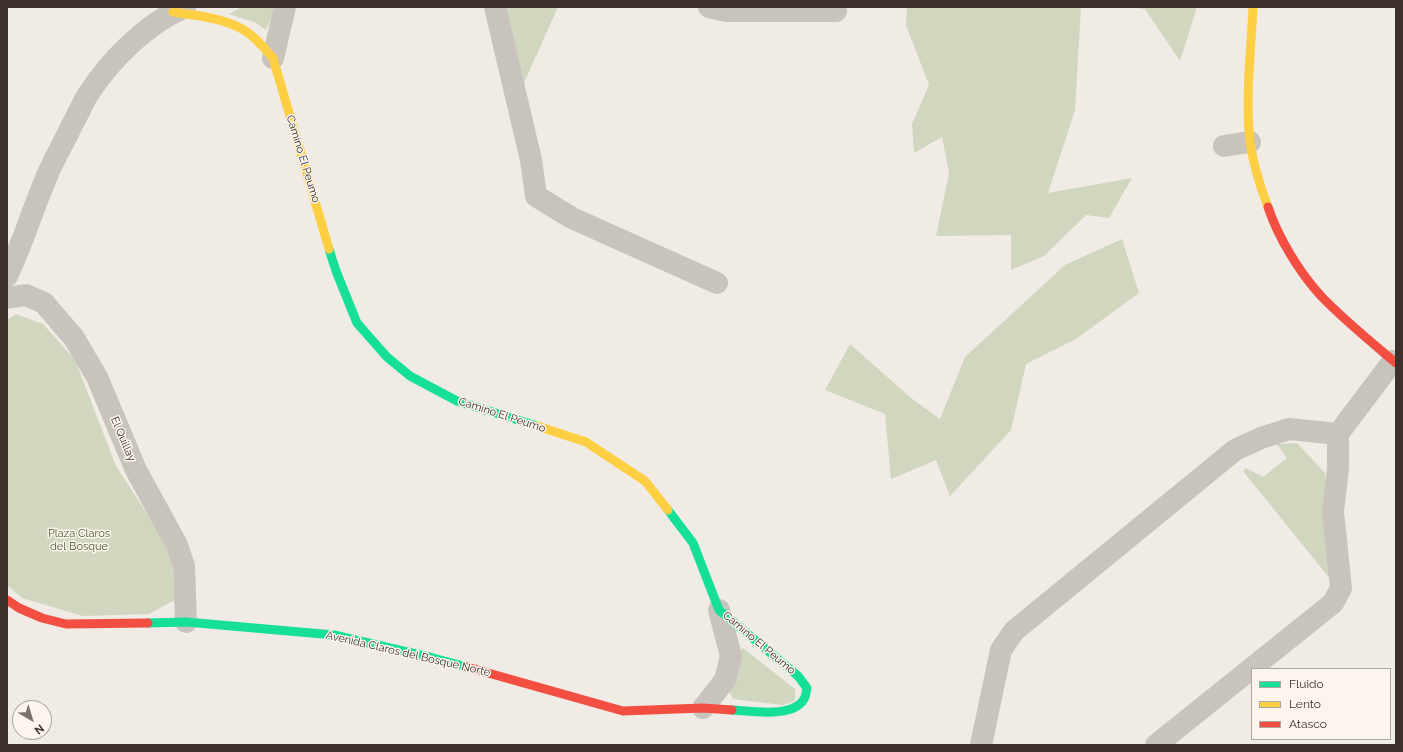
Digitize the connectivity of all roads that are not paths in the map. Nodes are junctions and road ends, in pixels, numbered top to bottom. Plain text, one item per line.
1 (285, 7) edge
2 (495, 7) edge
3 (709, 7) edge
4 (1252, 7) edge
5 (179, 10) edge
6 (836, 11) dead end
7 (273, 58) junction
8 (1250, 142) junction
9 (1224, 146) dead end
10 (7, 276) edge
11 (717, 283) dead end
12 (7, 298) edge
13 (1395, 362) edge
14 (1338, 434) junction
15 (7, 600) edge
16 (719, 610) junction
17 (186, 622) junction
18 (1252, 668) edge
19 (1251, 669) edge
20 (805, 698) joint
21 (703, 708) junction
22 (981, 745) edge
23 (1156, 745) edge

1 - 7 street, Camino El Peumo
2 - 11 street
3 - 6 street
4 - 8 street
5 - 7 street, Camino El Peumo
5 - 10 street
7 - 16 street, Camino El Peumo
8 - 9 street
8 - 13 street
12 - 17 street, El Quillay
13 - 14 street
14 - 18 street
14 - 22 street
15 - 17 street, Avenida Claros del Bosque Norte
16 - 20 street, Camino El Peumo
16 - 21 street, Camino El Peumo
17 - 21 street, Avenida Claros del Bosque Norte
19 - 23 street
20 - 21 street, Avenida Claros del Bosque Norte

